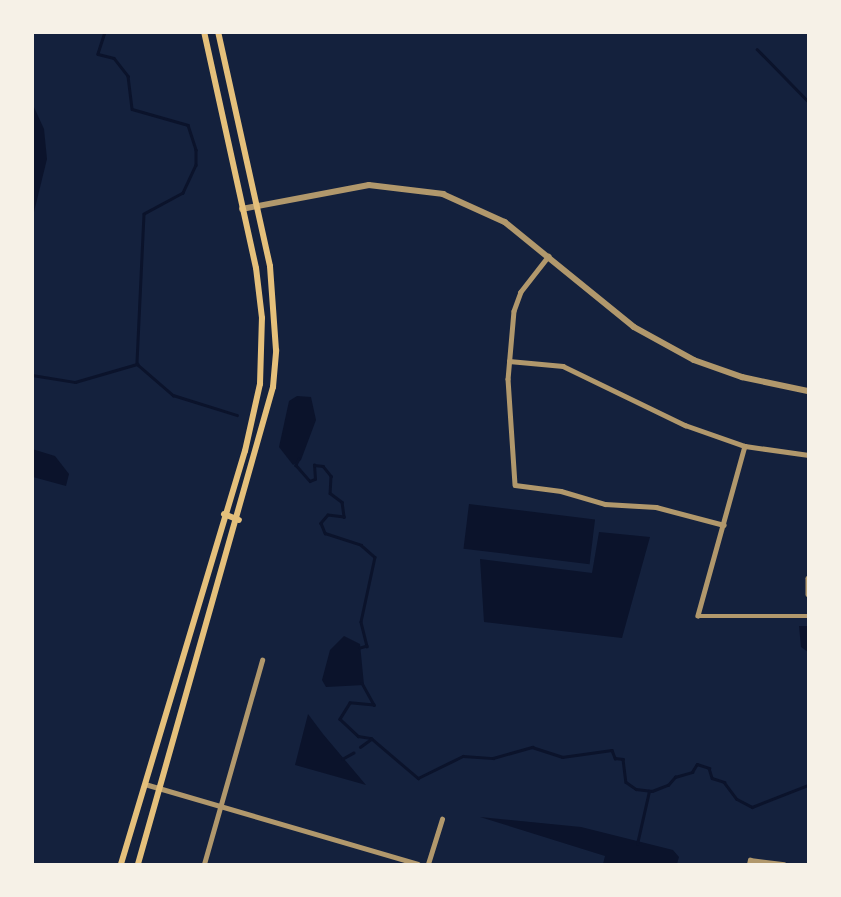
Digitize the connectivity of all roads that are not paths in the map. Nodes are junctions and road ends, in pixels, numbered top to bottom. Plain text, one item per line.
1 (204, 32) edge
2 (218, 32) edge
3 (257, 206) junction
4 (242, 209) junction
5 (549, 256) junction
6 (509, 361) junction
7 (808, 391) edge
8 (745, 446) junction
9 (808, 456) edge
10 (224, 514) junction
11 (239, 520) junction
12 (724, 525) junction
13 (808, 578) edge
14 (808, 594) edge
15 (808, 616) edge
16 (262, 660) dead end
17 (145, 784) junction
18 (160, 789) junction
19 (220, 806) junction
20 (442, 819) dead end
21 (121, 864) edge
22 (138, 864) edge
23 (204, 864) edge
24 (418, 864) edge
25 (428, 864) edge
26 (749, 864) edge
27 (784, 864) edge

1 - 4 main road
2 - 3 main road
3 - 4 street
3 - 5 street
3 - 11 main road
4 - 10 main road
5 - 6 street
5 - 7 street
6 - 8 street
6 - 12 street
8 - 9 street
8 - 12 street
10 - 11 main road
10 - 17 main road
11 - 18 main road
12 - 15 street
13 - 14 street
16 - 19 street
17 - 18 street
17 - 21 main road
18 - 19 street
18 - 22 main road
19 - 23 street
19 - 24 street
20 - 25 street
26 - 27 street

